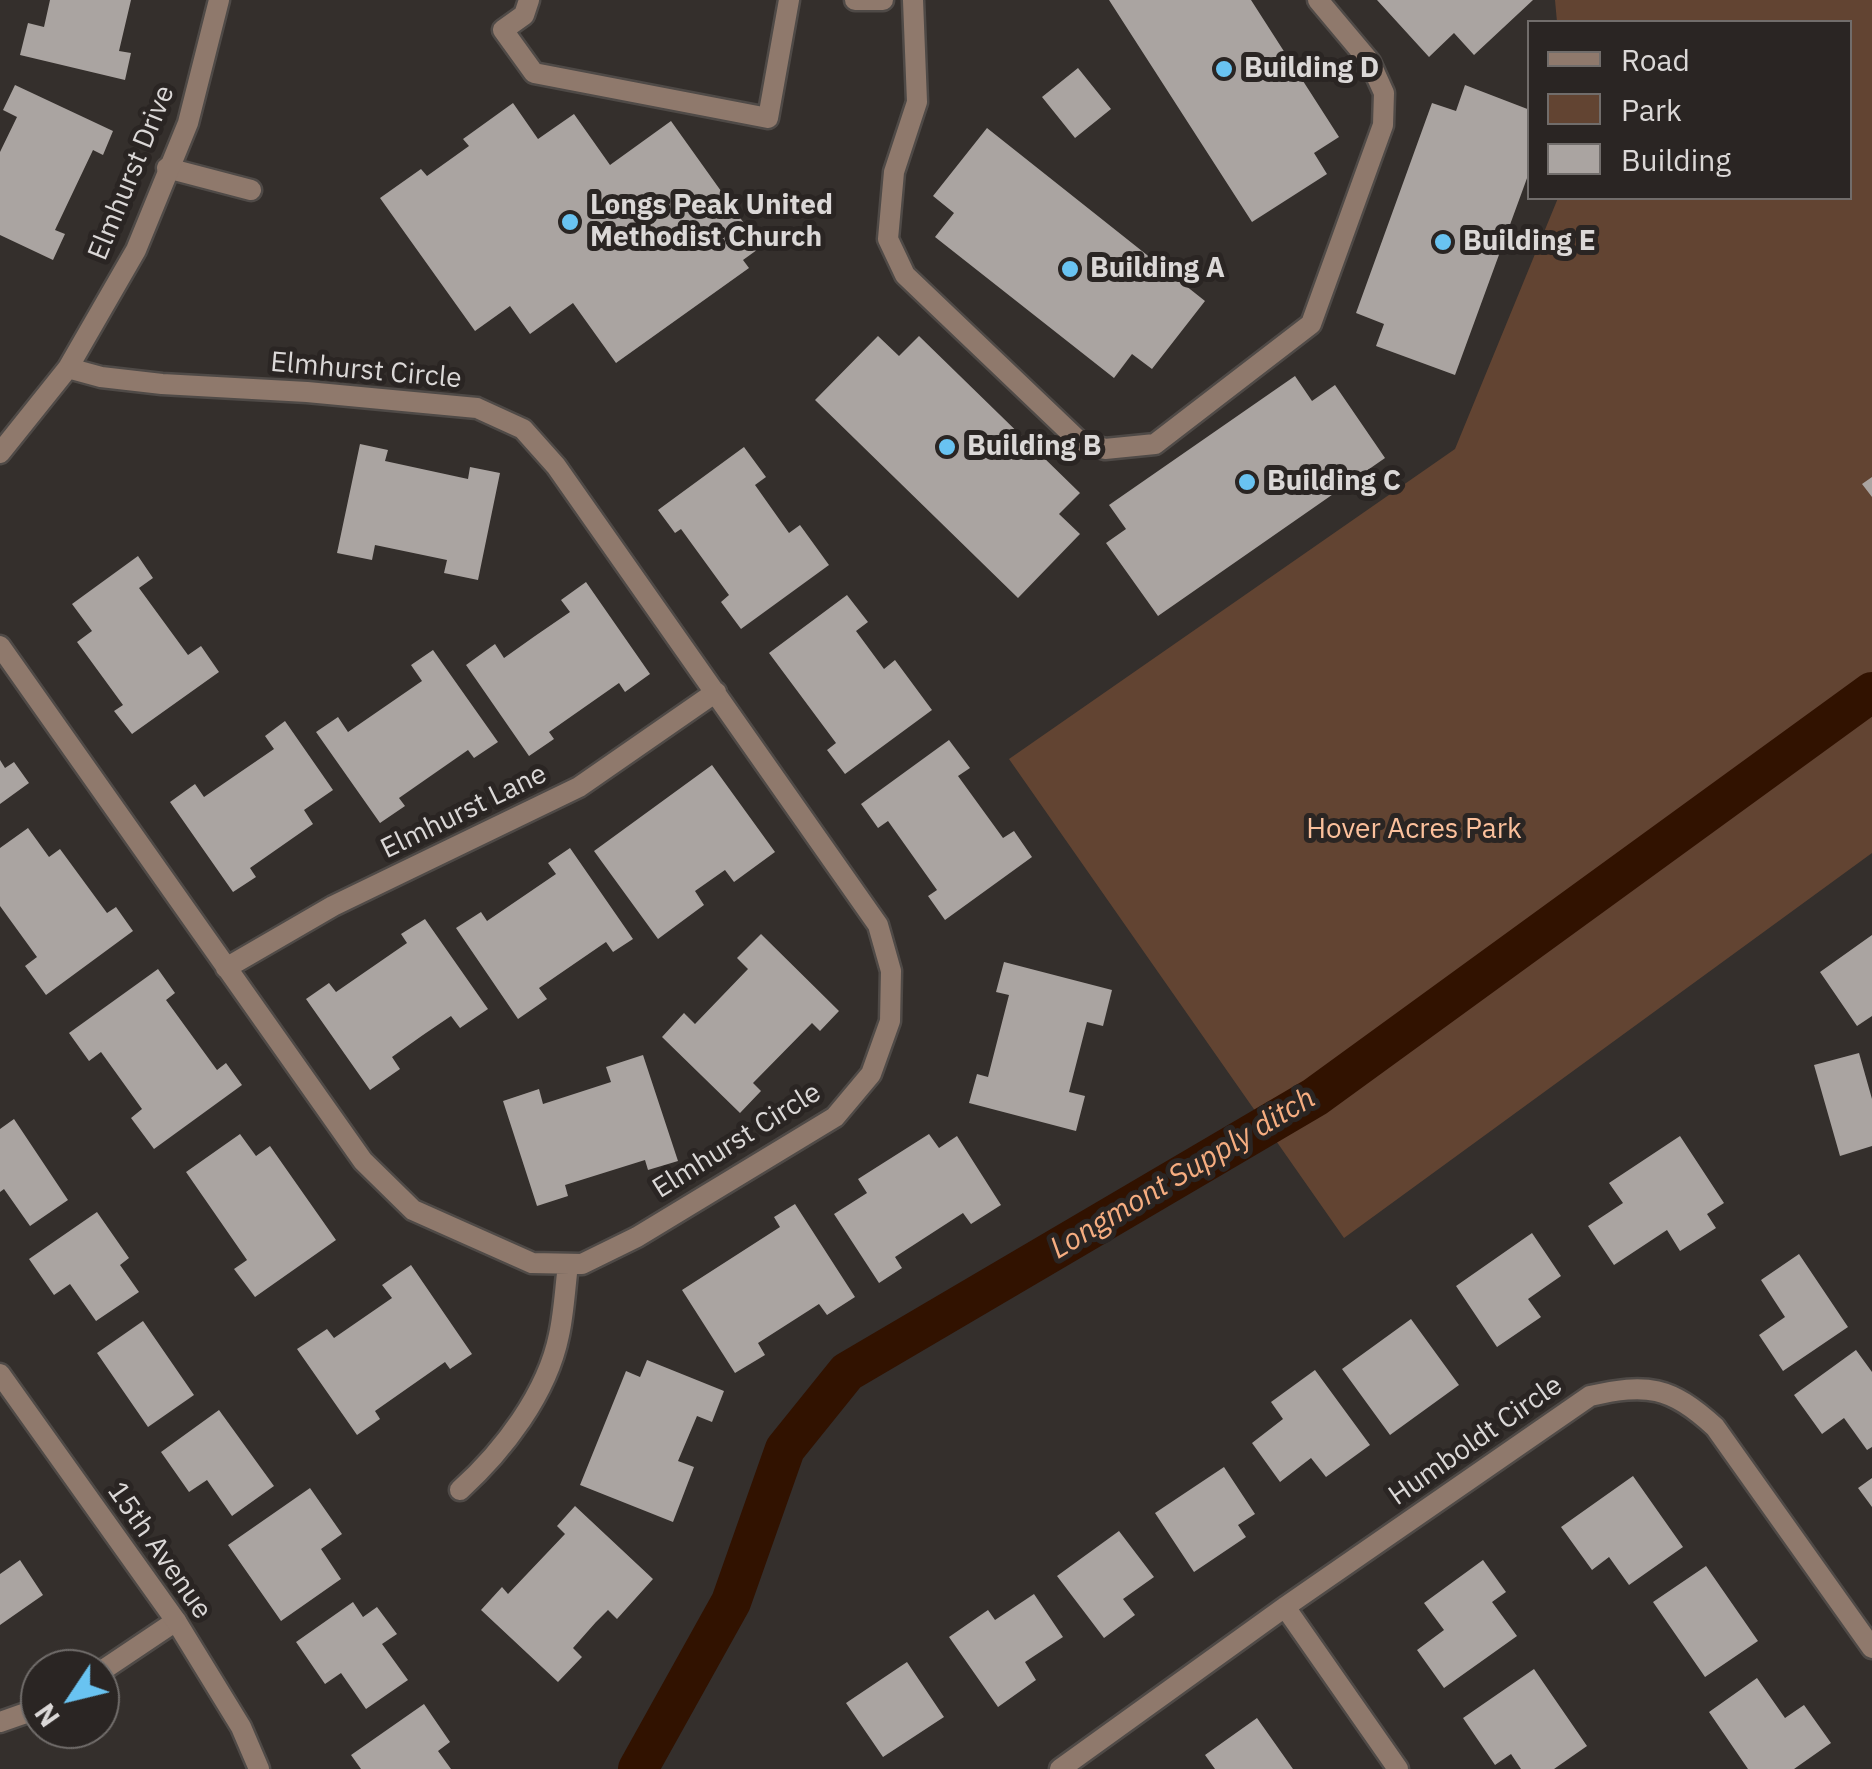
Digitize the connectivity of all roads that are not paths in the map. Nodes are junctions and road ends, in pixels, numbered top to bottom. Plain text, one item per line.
1 (219, 0) edge
2 (529, 0) edge
3 (789, 0) edge
4 (854, 0) edge
5 (884, 0) edge
6 (913, 0) edge
7 (1318, 0) edge
8 (167, 168) junction
9 (250, 190) dead end
10 (68, 368) junction
11 (0, 452) edge
12 (0, 646) edge
13 (716, 692) junction
14 (226, 968) junction
15 (568, 1265) junction
16 (0, 1374) edge
17 (460, 1490) dead end
18 (1285, 1608) junction
19 (176, 1621) junction
20 (1872, 1648) edge
21 (120, 1659) edge
22 (259, 1769) edge
23 (1060, 1769) edge
24 (1398, 1769) edge

1 - 8 street, Elmhurst Drive
2 - 3 street
4 - 5 street
6 - 7 street
8 - 9 street
8 - 10 street, Elmhurst Drive
10 - 11 street, Elmhurst Drive
10 - 13 street, Elmhurst Circle
12 - 14 street, Elmhurst Circle
13 - 14 street, Elmhurst Lane
13 - 15 street, Elmhurst Circle
14 - 15 street, Elmhurst Circle
15 - 17 street
16 - 19 street, 15th Avenue
18 - 20 street, Humboldt Circle
18 - 23 street, Humboldt Circle
18 - 24 street
19 - 21 street
19 - 22 street, 15th Avenue

